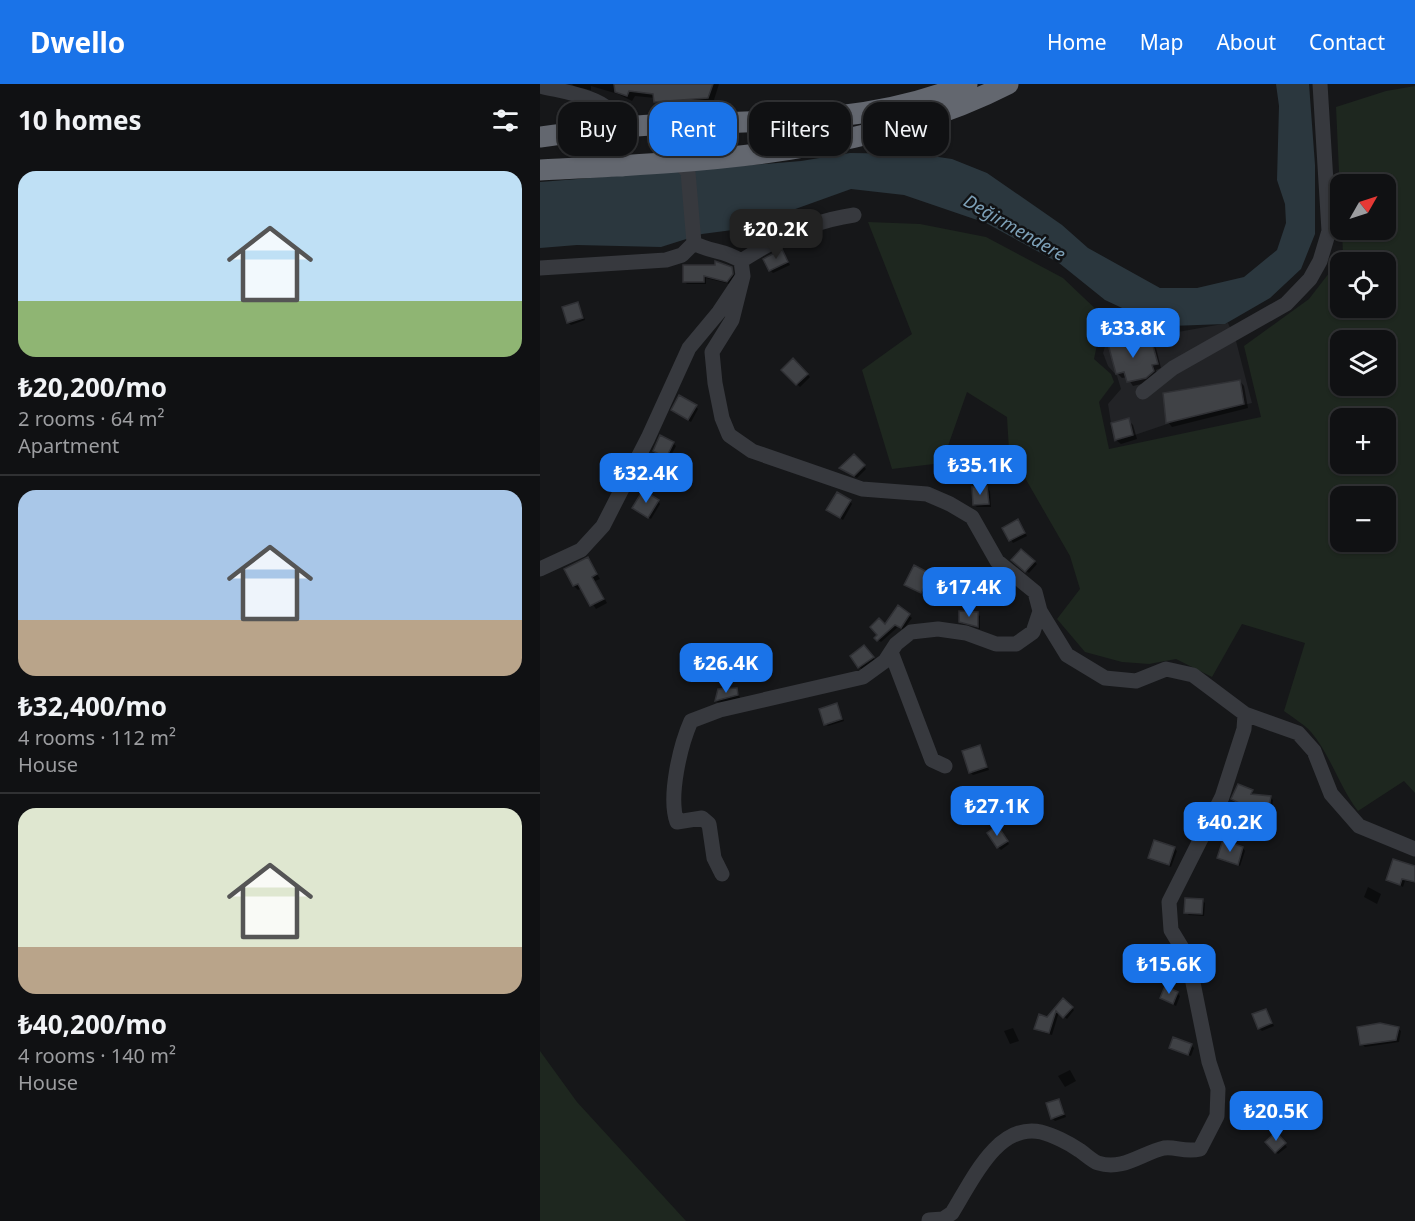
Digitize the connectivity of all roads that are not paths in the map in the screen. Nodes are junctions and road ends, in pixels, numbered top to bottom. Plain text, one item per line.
1 (967, 84) edge
2 (1008, 84) edge
3 (1320, 84) edge
4 (540, 86) edge
5 (597, 102) edge
6 (737, 123) edge
7 (558, 135) edge
8 (540, 137) edge
9 (619, 156) edge
10 (682, 156) edge
11 (624, 166) junction
12 (683, 167) junction
13 (540, 170) edge
14 (854, 215) dead end
15 (694, 243) junction
16 (540, 268) edge
17 (742, 268) junction
18 (1143, 392) dead end
19 (540, 569) edge
20 (1040, 611) junction
21 (891, 652) junction
22 (1245, 714) junction
23 (945, 766) dead end
24 (1415, 849) edge
25 (722, 874) dead end
26 (929, 1220) edge

1 - 6 highway
2 - 12 highway
3 - 18 street
4 - 5 street
7 - 8 highway
9 - 11 highway
10 - 12 highway
11 - 12 highway
11 - 13 highway
12 - 15 street
14 - 17 street
15 - 16 street
15 - 17 street
17 - 19 street
17 - 20 street
20 - 21 street
20 - 22 street
21 - 23 street
21 - 25 street
22 - 24 street
22 - 26 street

